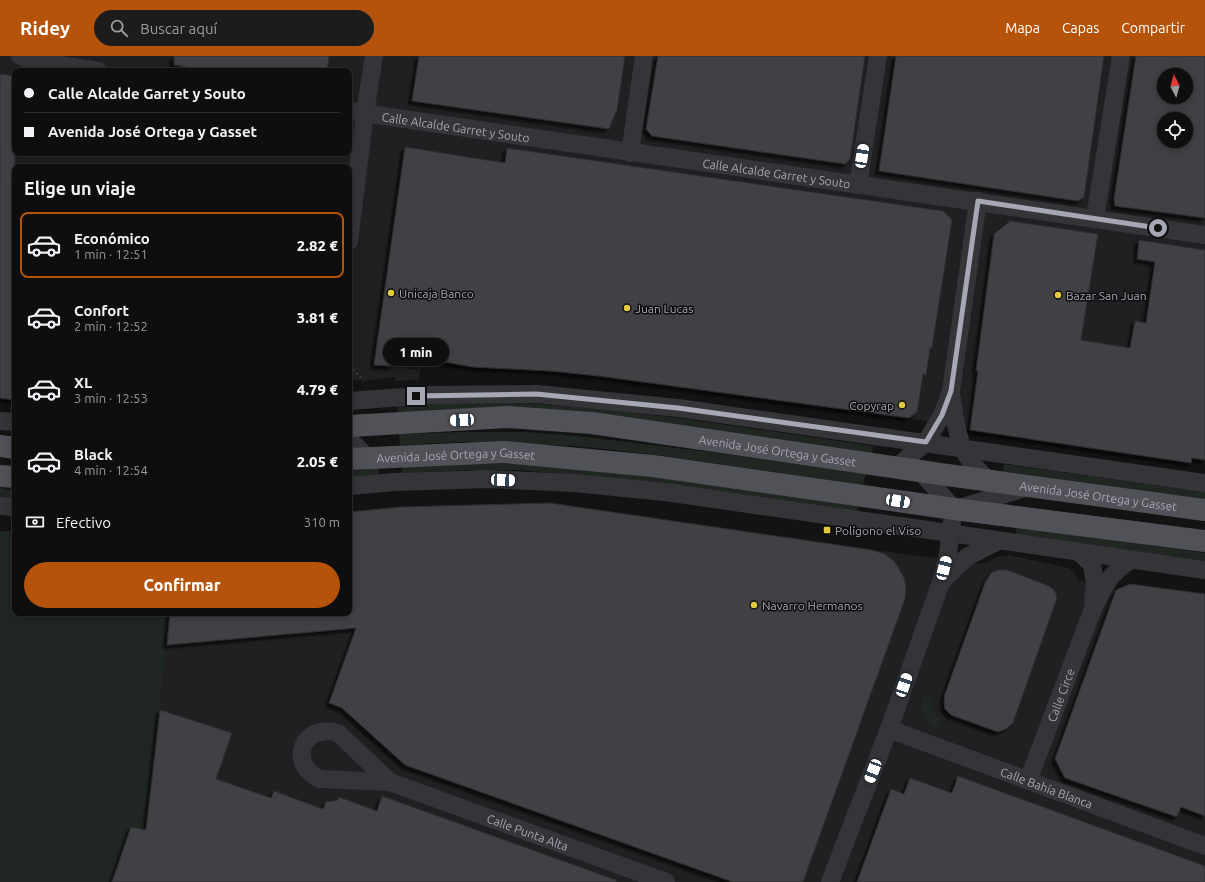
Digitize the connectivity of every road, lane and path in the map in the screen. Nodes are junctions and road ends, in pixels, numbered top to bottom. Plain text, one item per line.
1 (20, 56) edge
2 (374, 56) edge
3 (644, 56) edge
4 (878, 56) edge
5 (1121, 56) edge
6 (79, 68) edge
7 (357, 112) edge
8 (630, 153) junction
9 (858, 185) junction
10 (352, 193) edge
11 (978, 201) junction
12 (1095, 218) junction
13 (1205, 235) edge
14 (951, 391) junction
15 (352, 401) edge
16 (0, 421) edge
17 (12, 422) edge
18 (352, 426) edge
19 (926, 442) junction
20 (352, 445) edge
21 (0, 446) edge
22 (12, 448) edge
23 (963, 448) junction
24 (359, 458) edge
25 (896, 468) junction
26 (920, 471) junction
27 (0, 476) edge
28 (12, 477) edge
29 (989, 481) junction
30 (1205, 483) edge
31 (352, 486) edge
32 (1030, 486) junction
33 (0, 506) edge
34 (12, 507) edge
35 (954, 509) junction
36 (1205, 510) edge
37 (950, 534) junction
38 (998, 541) junction
39 (1205, 541) edge
40 (1080, 553) junction
41 (1131, 560) junction
42 (1205, 570) edge
43 (941, 582) junction
44 (1093, 609) junction
45 (889, 729) junction
46 (1028, 781) junction
47 (390, 782) dead end
48 (1205, 846) edge
49 (666, 882) edge
50 (830, 882) edge

1 - 6 street
2 - 7 street
3 - 8 street
4 - 9 street
5 - 12 street
7 - 8 street, Calle Alcalde Garret y Souto
7 - 10 street
8 - 9 street, Calle Alcalde Garret y Souto
9 - 11 street, Calle Alcalde Garret y Souto
11 - 12 street, Calle Alcalde Garret y Souto
11 - 14 street
12 - 13 street, Calle Alcalde Garret y Souto
14 - 19 street
14 - 23 street
15 - 19 street
16 - 17 street
18 - 25 main road, Avenida José Ortega y Gasset
19 - 23 street
19 - 25 street
20 - 24 street
21 - 22 main road
23 - 29 street
23 - 30 street
24 - 35 main road, Avenida José Ortega y Gasset
25 - 26 main road, Avenida José Ortega y Gasset
26 - 29 main road, Avenida José Ortega y Gasset
26 - 35 street
27 - 28 main road
29 - 32 main road, Avenida José Ortega y Gasset
31 - 37 street, Avenida José Ortega y Gasset
32 - 35 street
32 - 36 main road, Avenida José Ortega y Gasset
33 - 34 street
35 - 37 street
35 - 39 main road, Avenida José Ortega y Gasset
37 - 38 street, Avenida José Ortega y Gasset
37 - 43 street
38 - 40 street, Avenida José Ortega y Gasset
38 - 43 street
40 - 41 street, Avenida José Ortega y Gasset
40 - 44 street, Calle Circe
41 - 42 street, Avenida José Ortega y Gasset
41 - 44 street, Calle Circe
43 - 45 street
44 - 46 street, Calle Circe
45 - 46 street, Calle Bahía Blanca
45 - 50 street
46 - 48 street, Calle Bahía Blanca
47 - 49 street, Calle Punta Alta

